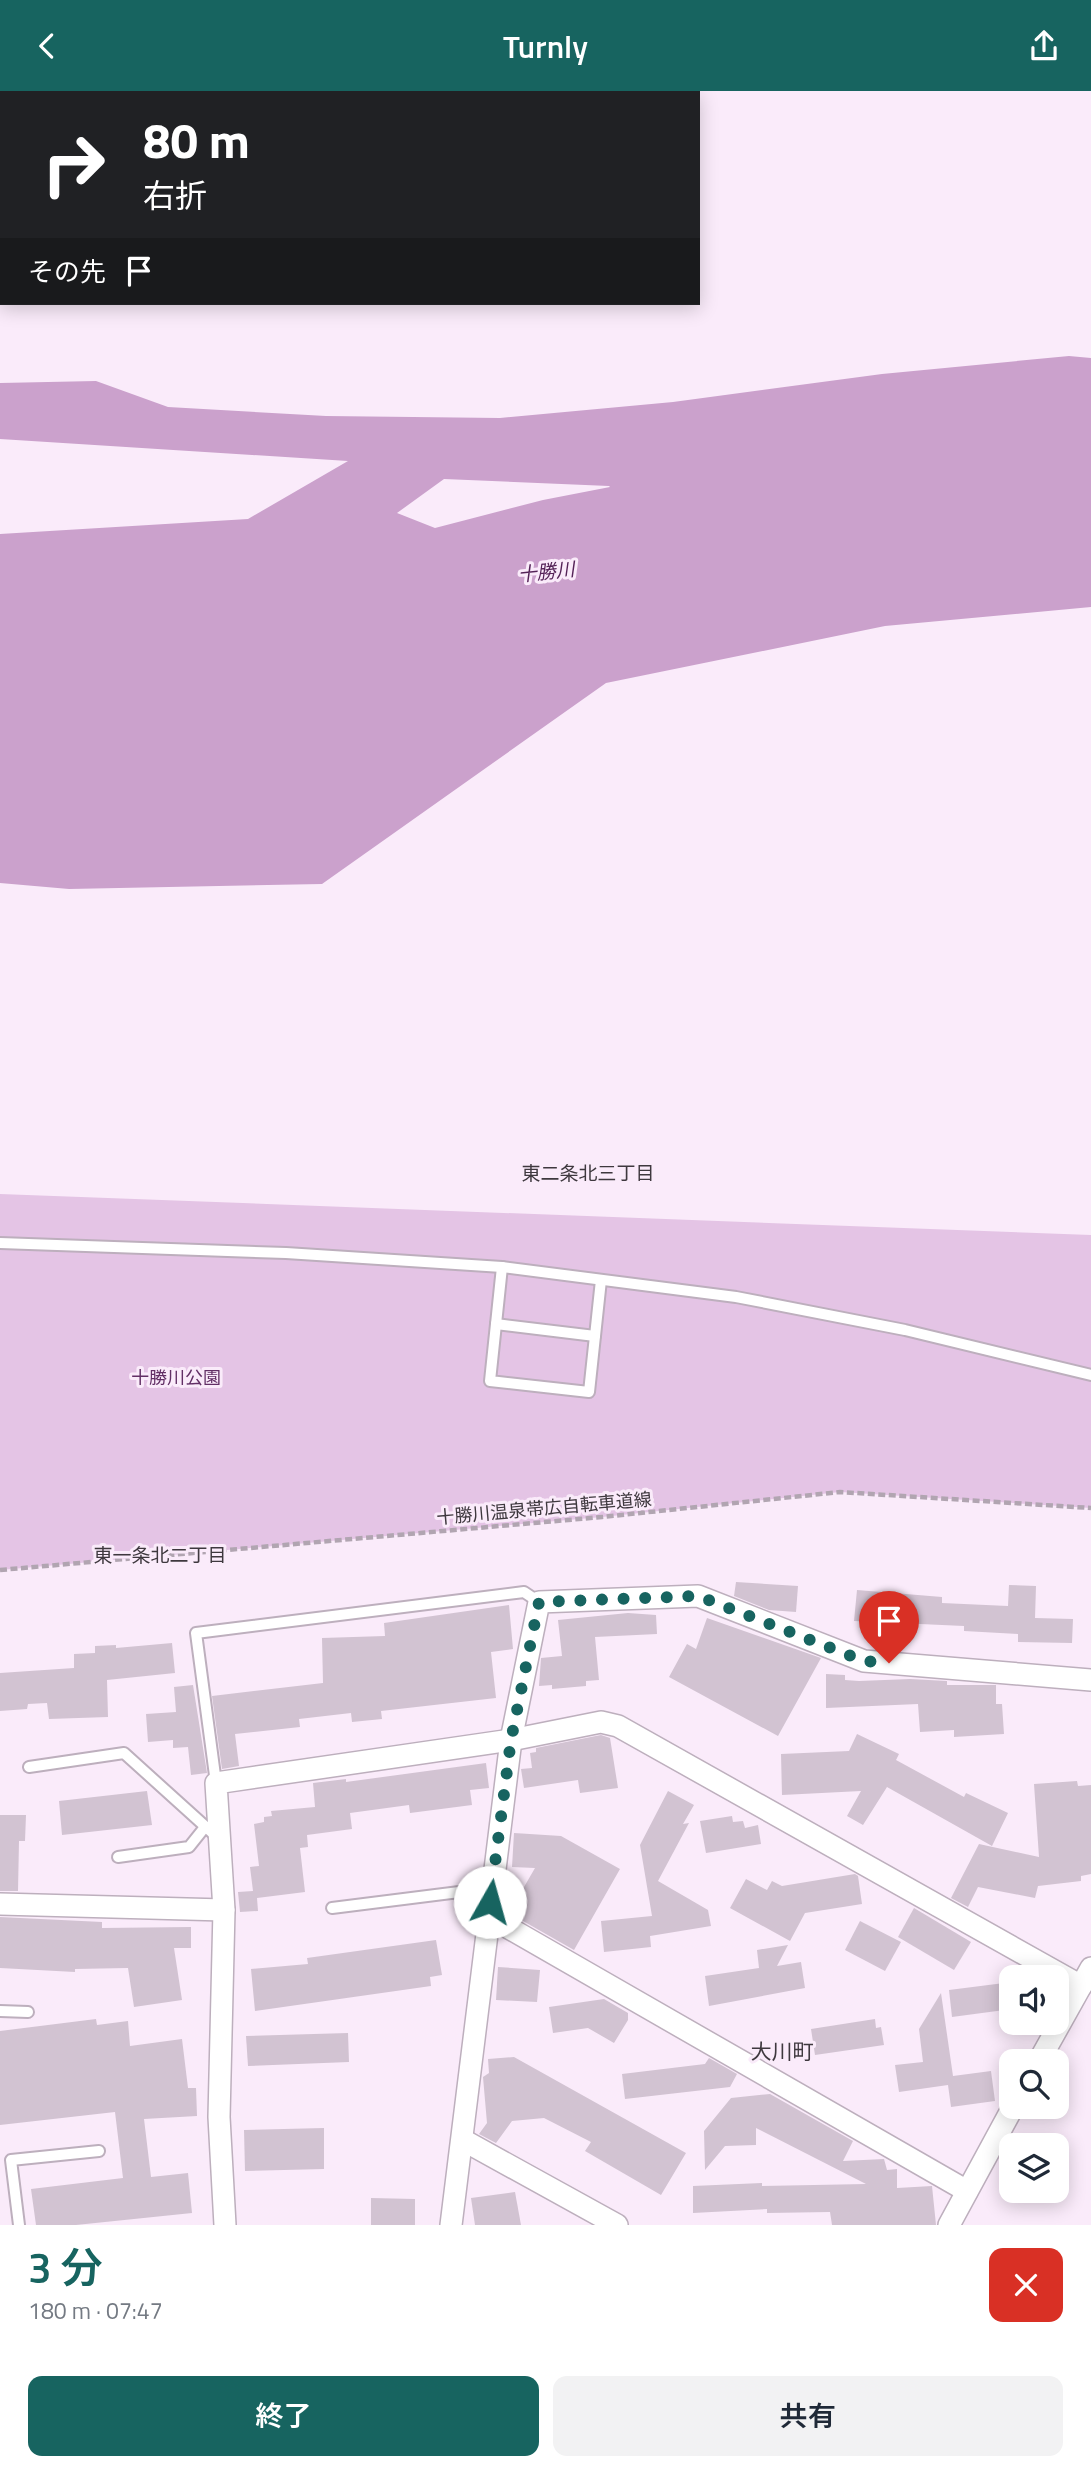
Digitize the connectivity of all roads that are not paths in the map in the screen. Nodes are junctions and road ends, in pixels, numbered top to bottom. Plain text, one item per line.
1 (0, 1243) edge
2 (502, 1267) junction
3 (601, 1280) junction
4 (496, 1324) junction
5 (595, 1336) junction
6 (1091, 1375) edge
7 (539, 1602) junction
8 (1091, 1680) edge
9 (511, 1740) junction
10 (29, 1767) dead end
11 (216, 1783) junction
12 (213, 1834) junction
13 (118, 1857) dead end
14 (491, 1888) junction
15 (0, 1905) edge
16 (332, 1908) dead end
17 (224, 1910) junction
18 (488, 1916) junction
19 (1086, 1977) edge
20 (0, 2011) edge
21 (28, 2012) dead end
22 (1046, 2049) edge
23 (1006, 2119) edge
24 (463, 2140) junction
25 (99, 2151) dead end
26 (967, 2191) junction
27 (19, 2225) edge
28 (225, 2225) edge
29 (451, 2225) edge
30 (617, 2225) edge
31 (950, 2225) edge

1 - 2 lane
2 - 3 lane
2 - 4 lane
3 - 5 lane
3 - 6 lane
4 - 5 lane
4 - 5 lane
7 - 8 street
7 - 9 street
7 - 11 lane
9 - 11 street
9 - 14 street
9 - 19 street
10 - 12 lane
11 - 12 street
12 - 13 lane
12 - 17 street
14 - 16 lane
14 - 18 street
15 - 17 street
17 - 28 street
18 - 24 street
18 - 26 street
19 - 22 street
20 - 21 lane
23 - 26 street
24 - 29 street
24 - 30 street
25 - 27 lane
26 - 31 street

